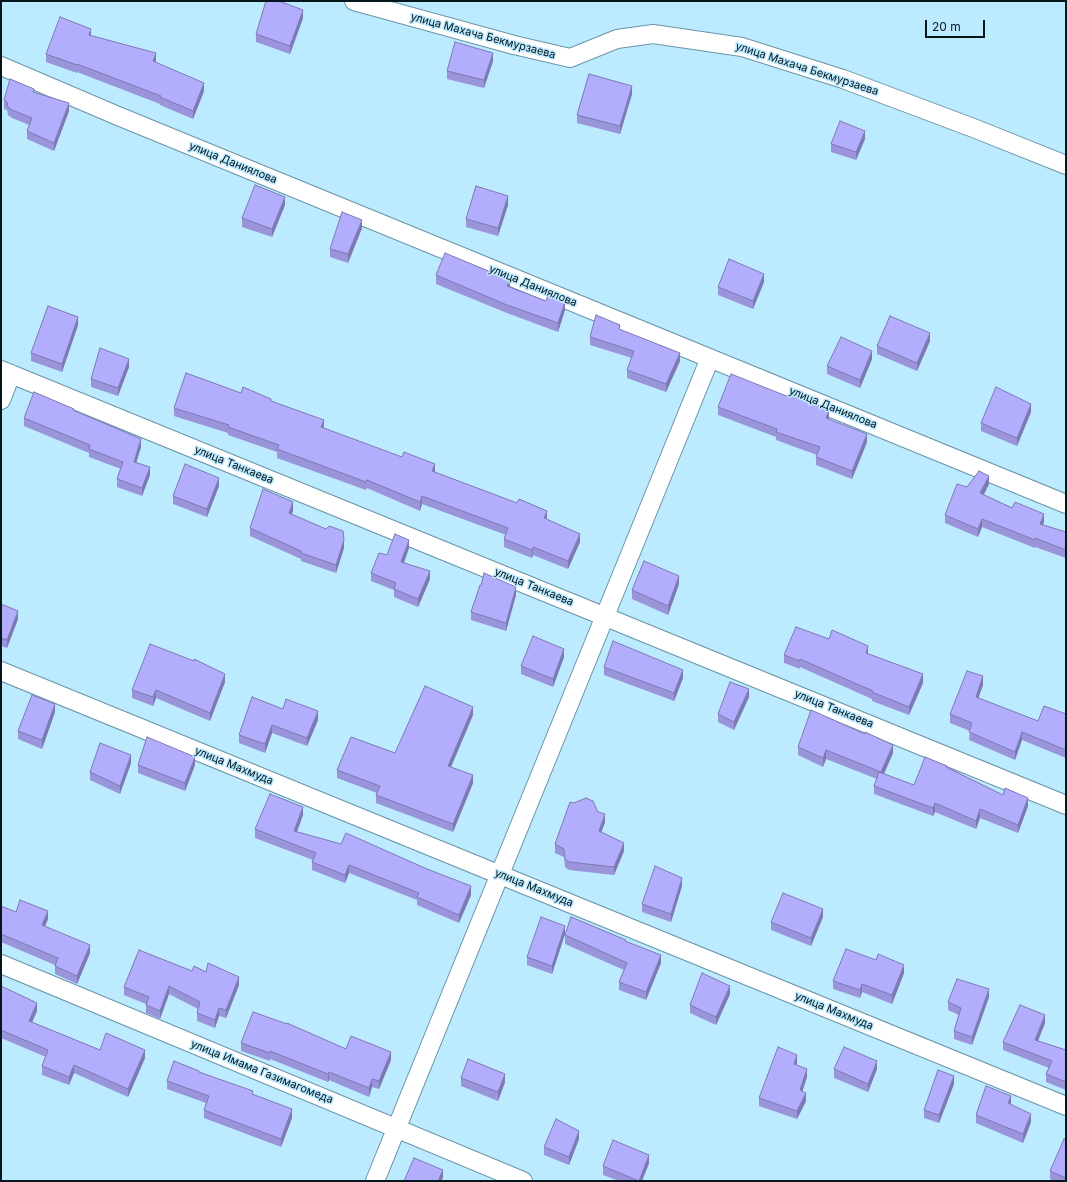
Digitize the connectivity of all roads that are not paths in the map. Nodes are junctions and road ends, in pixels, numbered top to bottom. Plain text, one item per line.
1 (354, 1) edge
2 (1, 66) edge
3 (1066, 165) edge
4 (710, 358) junction
5 (6, 372) edge
6 (1, 400) edge
7 (1066, 504) edge
8 (605, 616) junction
9 (1, 671) edge
10 (1066, 804) edge
11 (499, 874) junction
12 (1, 964) edge
13 (1066, 1106) edge
14 (396, 1128) junction
15 (375, 1181) edge
16 (523, 1181) edge

1 - 3 street, улица Махача Бекмурзаева
2 - 4 street, улица Даниялова
4 - 7 street, улица Даниялова
4 - 8 street
5 - 6 street
5 - 8 street, улица Танкаева
8 - 10 street, улица Танкаева
8 - 11 street
9 - 11 street, улица Махмуда
11 - 13 street, улица Махмуда
11 - 14 street
12 - 14 street, улица Имама Газимагомеда
14 - 15 street
14 - 16 street, улица Имама Газимагомеда

